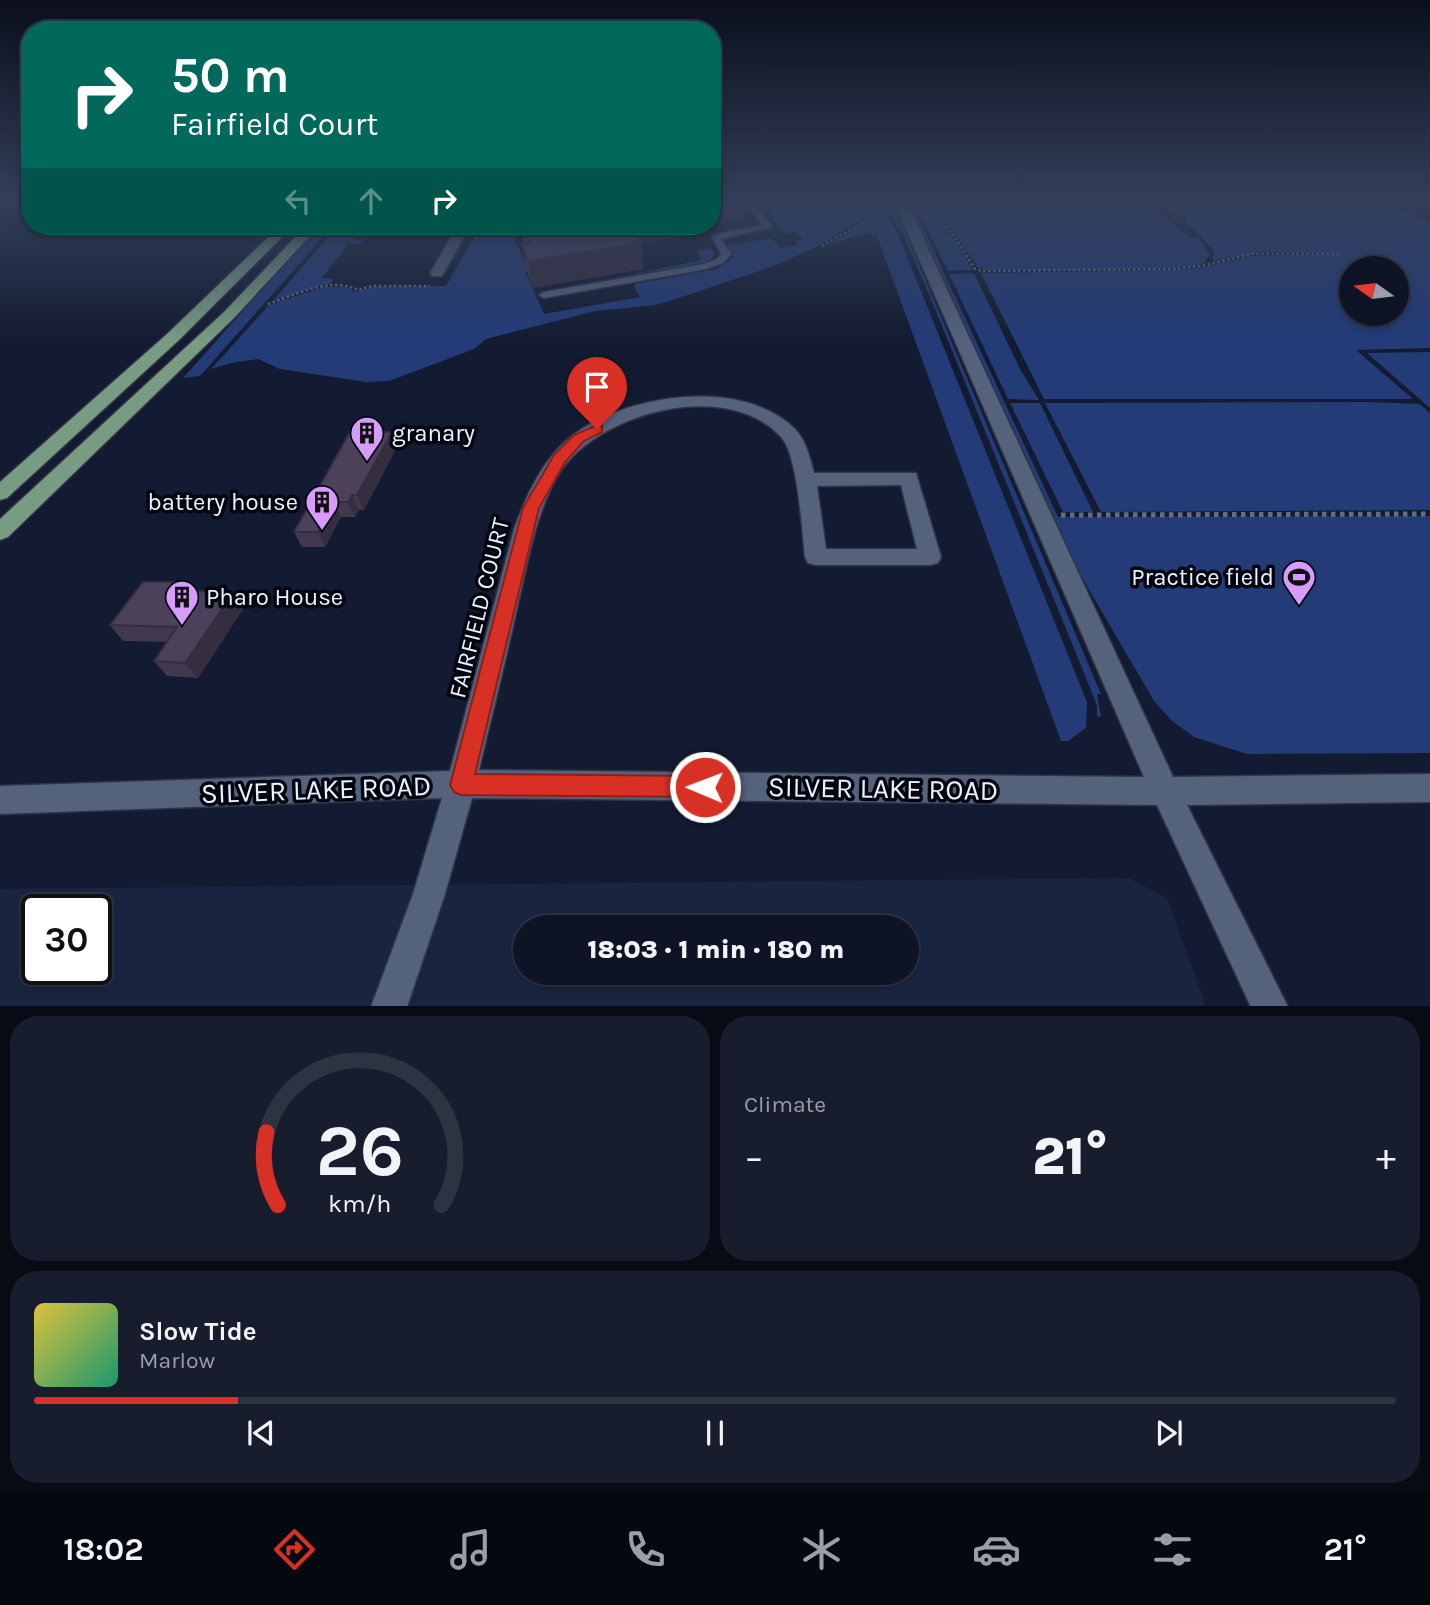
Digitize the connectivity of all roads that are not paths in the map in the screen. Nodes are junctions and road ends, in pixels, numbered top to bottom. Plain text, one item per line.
1 (264, 248) edge
2 (292, 248) edge
3 (457, 248) edge
4 (722, 248) edge
5 (918, 248) edge
6 (438, 280) road end
7 (544, 295) dead end
8 (805, 480) junction
9 (0, 493) edge
10 (0, 532) edge
11 (461, 785) junction
12 (1430, 788) edge
13 (1166, 791) junction
14 (0, 800) edge
15 (389, 1006) edge
16 (1270, 1006) edge

1 - 9 main road
2 - 10 main road
3 - 6 street
4 - 7 lane
5 - 13 street
8 - 8 street, FAIRFIELD COURT
8 - 11 street, FAIRFIELD COURT
11 - 13 street, SILVER LAKE ROAD
11 - 14 street, SILVER LAKE ROAD
11 - 15 street, FAIRFIELD COURT
12 - 13 street, SILVER LAKE ROAD
13 - 16 street

